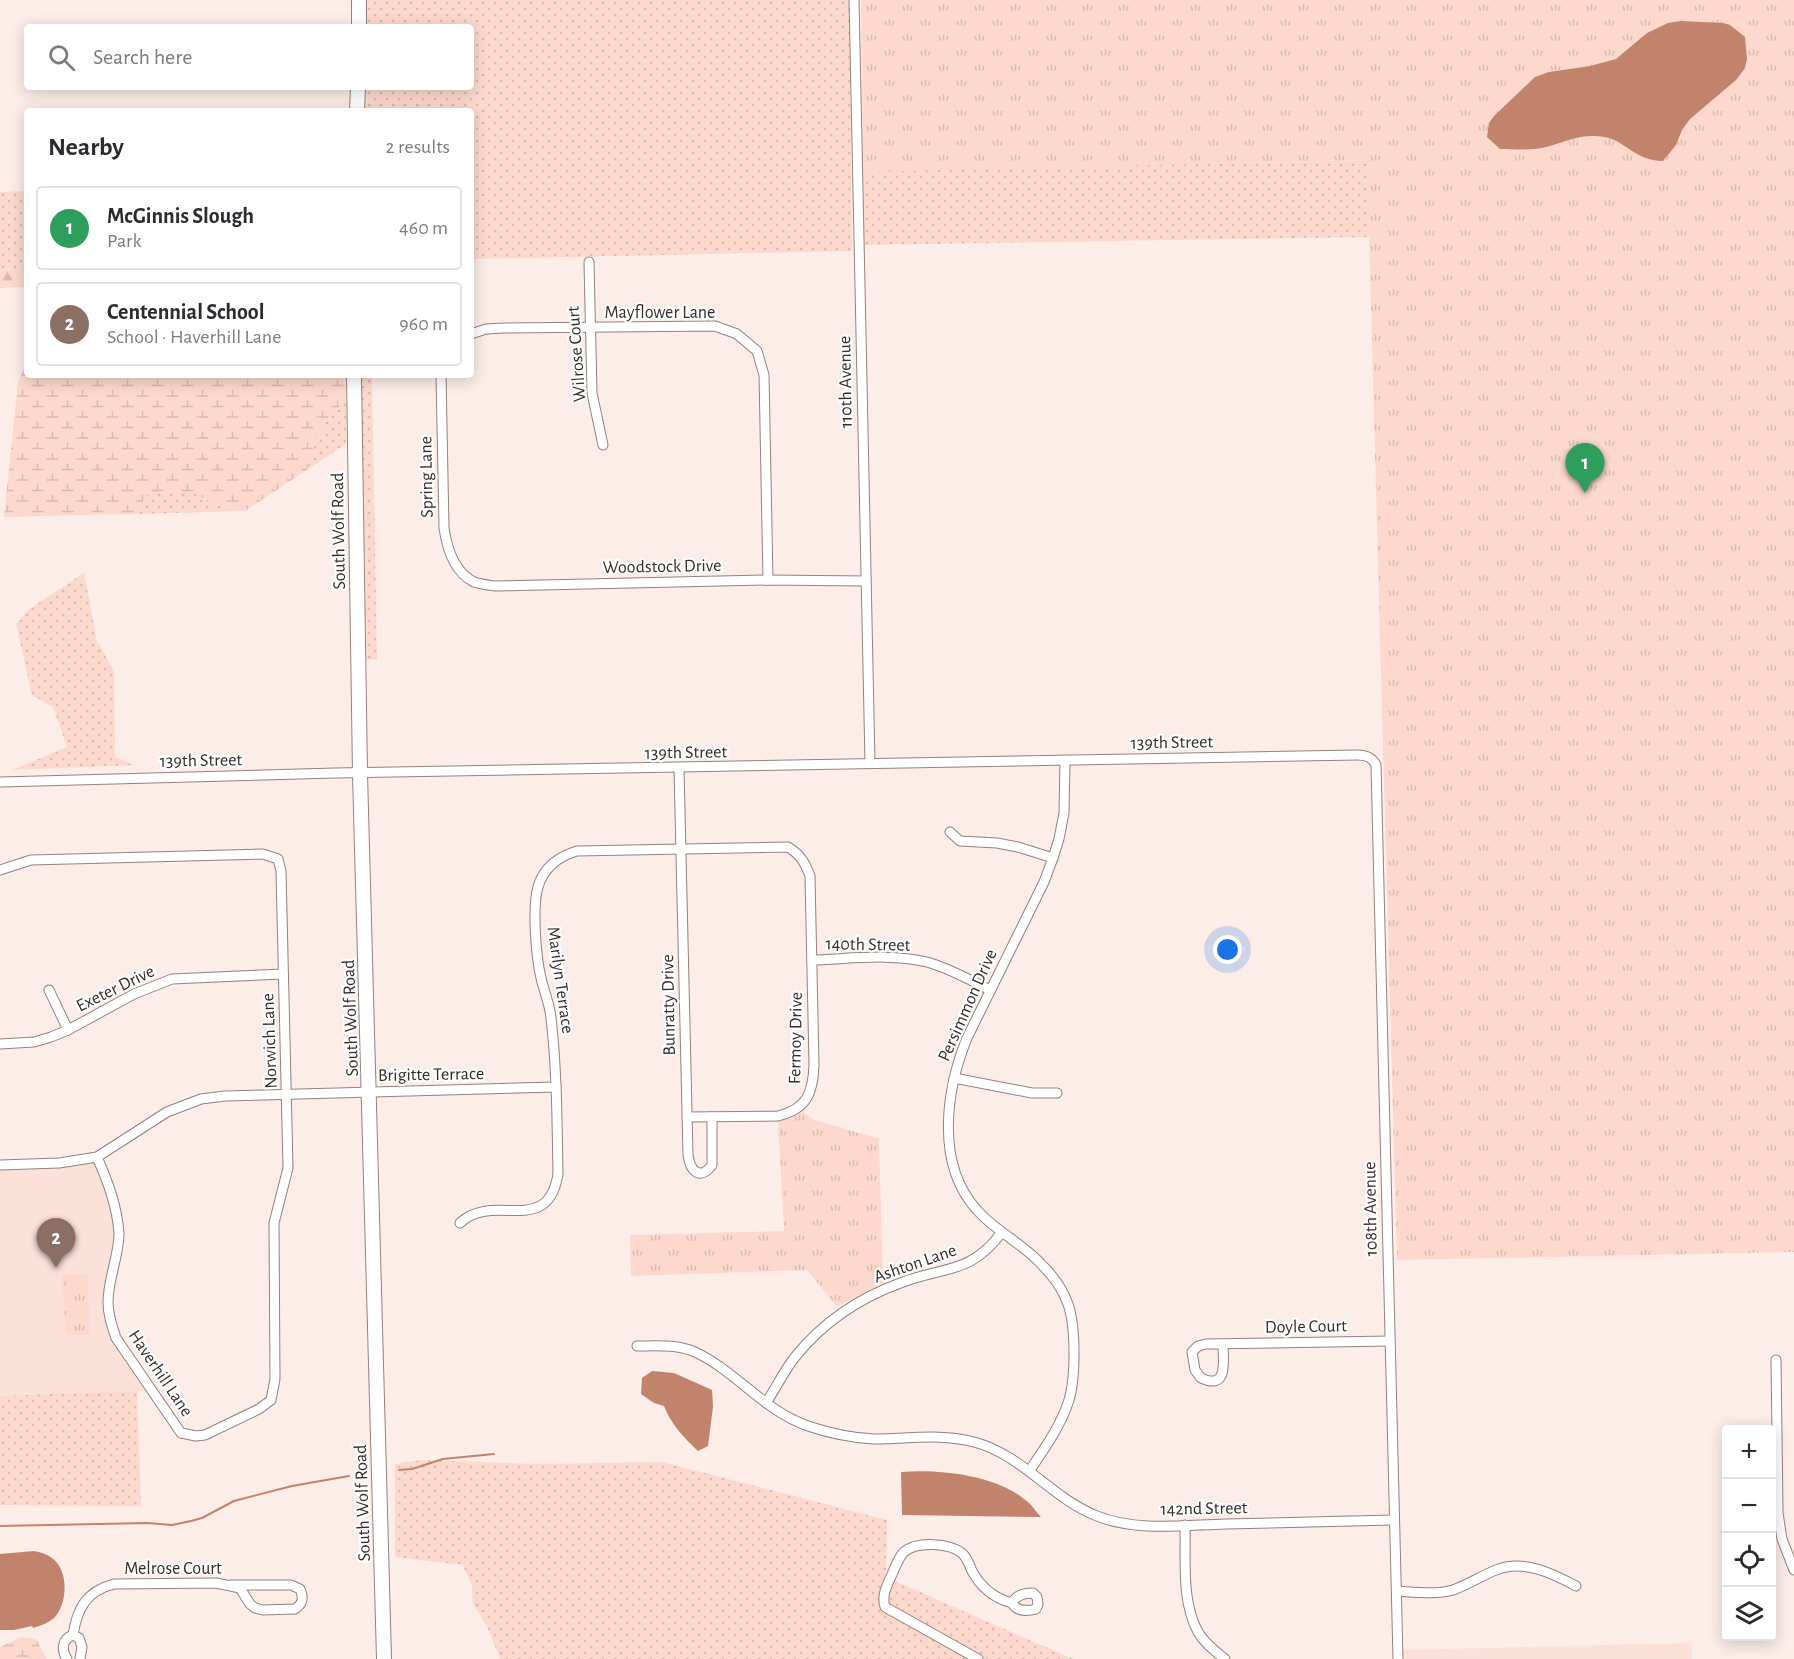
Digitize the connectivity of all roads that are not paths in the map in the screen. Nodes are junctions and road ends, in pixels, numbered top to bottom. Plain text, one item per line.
1 (359, 0) edge
2 (854, 0) edge
3 (359, 24) edge
4 (358, 90) edge
5 (357, 108) edge
6 (589, 262) dead end
7 (590, 328) junction
8 (474, 333) edge
9 (354, 378) edge
10 (441, 378) edge
11 (603, 445) dead end
12 (463, 573) joint
13 (768, 580) junction
14 (866, 581) junction
15 (1373, 759) joint
16 (1065, 760) junction
17 (870, 763) junction
18 (679, 768) junction
19 (360, 774) junction
20 (0, 782) edge
21 (950, 832) dead end
22 (681, 849) junction
23 (1053, 858) junction
24 (0, 870) edge
25 (812, 960) junction
26 (283, 974) junction
27 (49, 990) dead end
28 (990, 990) junction
29 (68, 1030) junction
30 (0, 1044) edge
31 (954, 1078) junction
32 (556, 1087) junction
33 (370, 1092) junction
34 (1058, 1092) dead end
35 (287, 1095) junction
36 (687, 1117) junction
37 (712, 1117) junction
38 (97, 1157) junction
39 (0, 1165) edge
40 (460, 1223) dead end
41 (1002, 1232) junction
42 (1390, 1341) junction
43 (1223, 1344) junction
44 (637, 1346) dead end
45 (1776, 1360) dead end
46 (766, 1403) junction
47 (181, 1433) joint
48 (1030, 1470) junction
49 (1394, 1520) junction
50 (1185, 1525) junction
51 (1794, 1570) edge
52 (231, 1585) junction
53 (1576, 1586) dead end
54 (1397, 1591) junction
55 (1012, 1603) dead end
56 (73, 1635) junction
57 (67, 1659) edge
58 (80, 1659) edge
59 (384, 1659) edge
60 (978, 1659) edge
61 (1225, 1659) edge
62 (1398, 1659) edge

1 - 3 main road
2 - 14 street, 110th Avenue
4 - 5 main road
6 - 7 street, Wilrose Court
7 - 8 street, Mayflower Lane
7 - 11 street, Wilrose Court
7 - 13 street, Mayflower Lane
9 - 19 main road, South Wolf Road
10 - 12 street, Spring Lane
12 - 13 street, Woodstock Drive
13 - 14 street, Woodstock Drive
14 - 17 street, 110th Avenue
15 - 16 street, 139th Street
15 - 42 street, 108th Avenue
16 - 17 street, 139th Street
16 - 23 street, Persimmon Drive
17 - 18 street, 139th Street
18 - 19 street, 139th Street
18 - 22 street, Bunratty Drive
19 - 20 street, 139th Street
19 - 33 main road, South Wolf Road
21 - 23 street
22 - 25 street, Marilyn Terrace
22 - 32 street, Marilyn Terrace
22 - 36 street, Bunratty Drive
23 - 28 street, Persimmon Drive
24 - 26 street, Norwich Lane
25 - 28 street, 140th Street
25 - 37 street, Fermoy Drive
26 - 29 street, Exeter Drive
26 - 35 street, Norwich Lane
27 - 29 street
28 - 31 street, Persimmon Drive
29 - 30 street, Exeter Drive
31 - 34 street
31 - 41 street, Persimmon Drive
32 - 33 street, Brigitte Terrace
32 - 40 street, Marilyn Terrace
33 - 35 street, Brigitte Terrace
33 - 59 main road, South Wolf Road
35 - 38 street, Brigitte Terrace
35 - 47 street, Norwich Lane
36 - 37 street, Fermoy Drive
36 - 37 street, Bunratty Drive
38 - 39 street, Brigitte Terrace
38 - 47 street, Haverhill Lane
41 - 46 street, Ashton Lane
41 - 48 street, Persimmon Drive
42 - 43 street, Doyle Court
42 - 49 street, 108th Avenue
43 - 43 street, Doyle Court
44 - 46 street, 142nd Street
45 - 51 street
46 - 48 street, 142nd Street
48 - 50 street, 142nd Street
49 - 50 street, 142nd Street
49 - 54 street, 108th Avenue
50 - 61 street
52 - 52 street, Melrose Court
52 - 56 street, Melrose Court
53 - 54 street
54 - 62 street, 108th Avenue
55 - 60 street
56 - 57 street, Melrose Court
56 - 58 street

